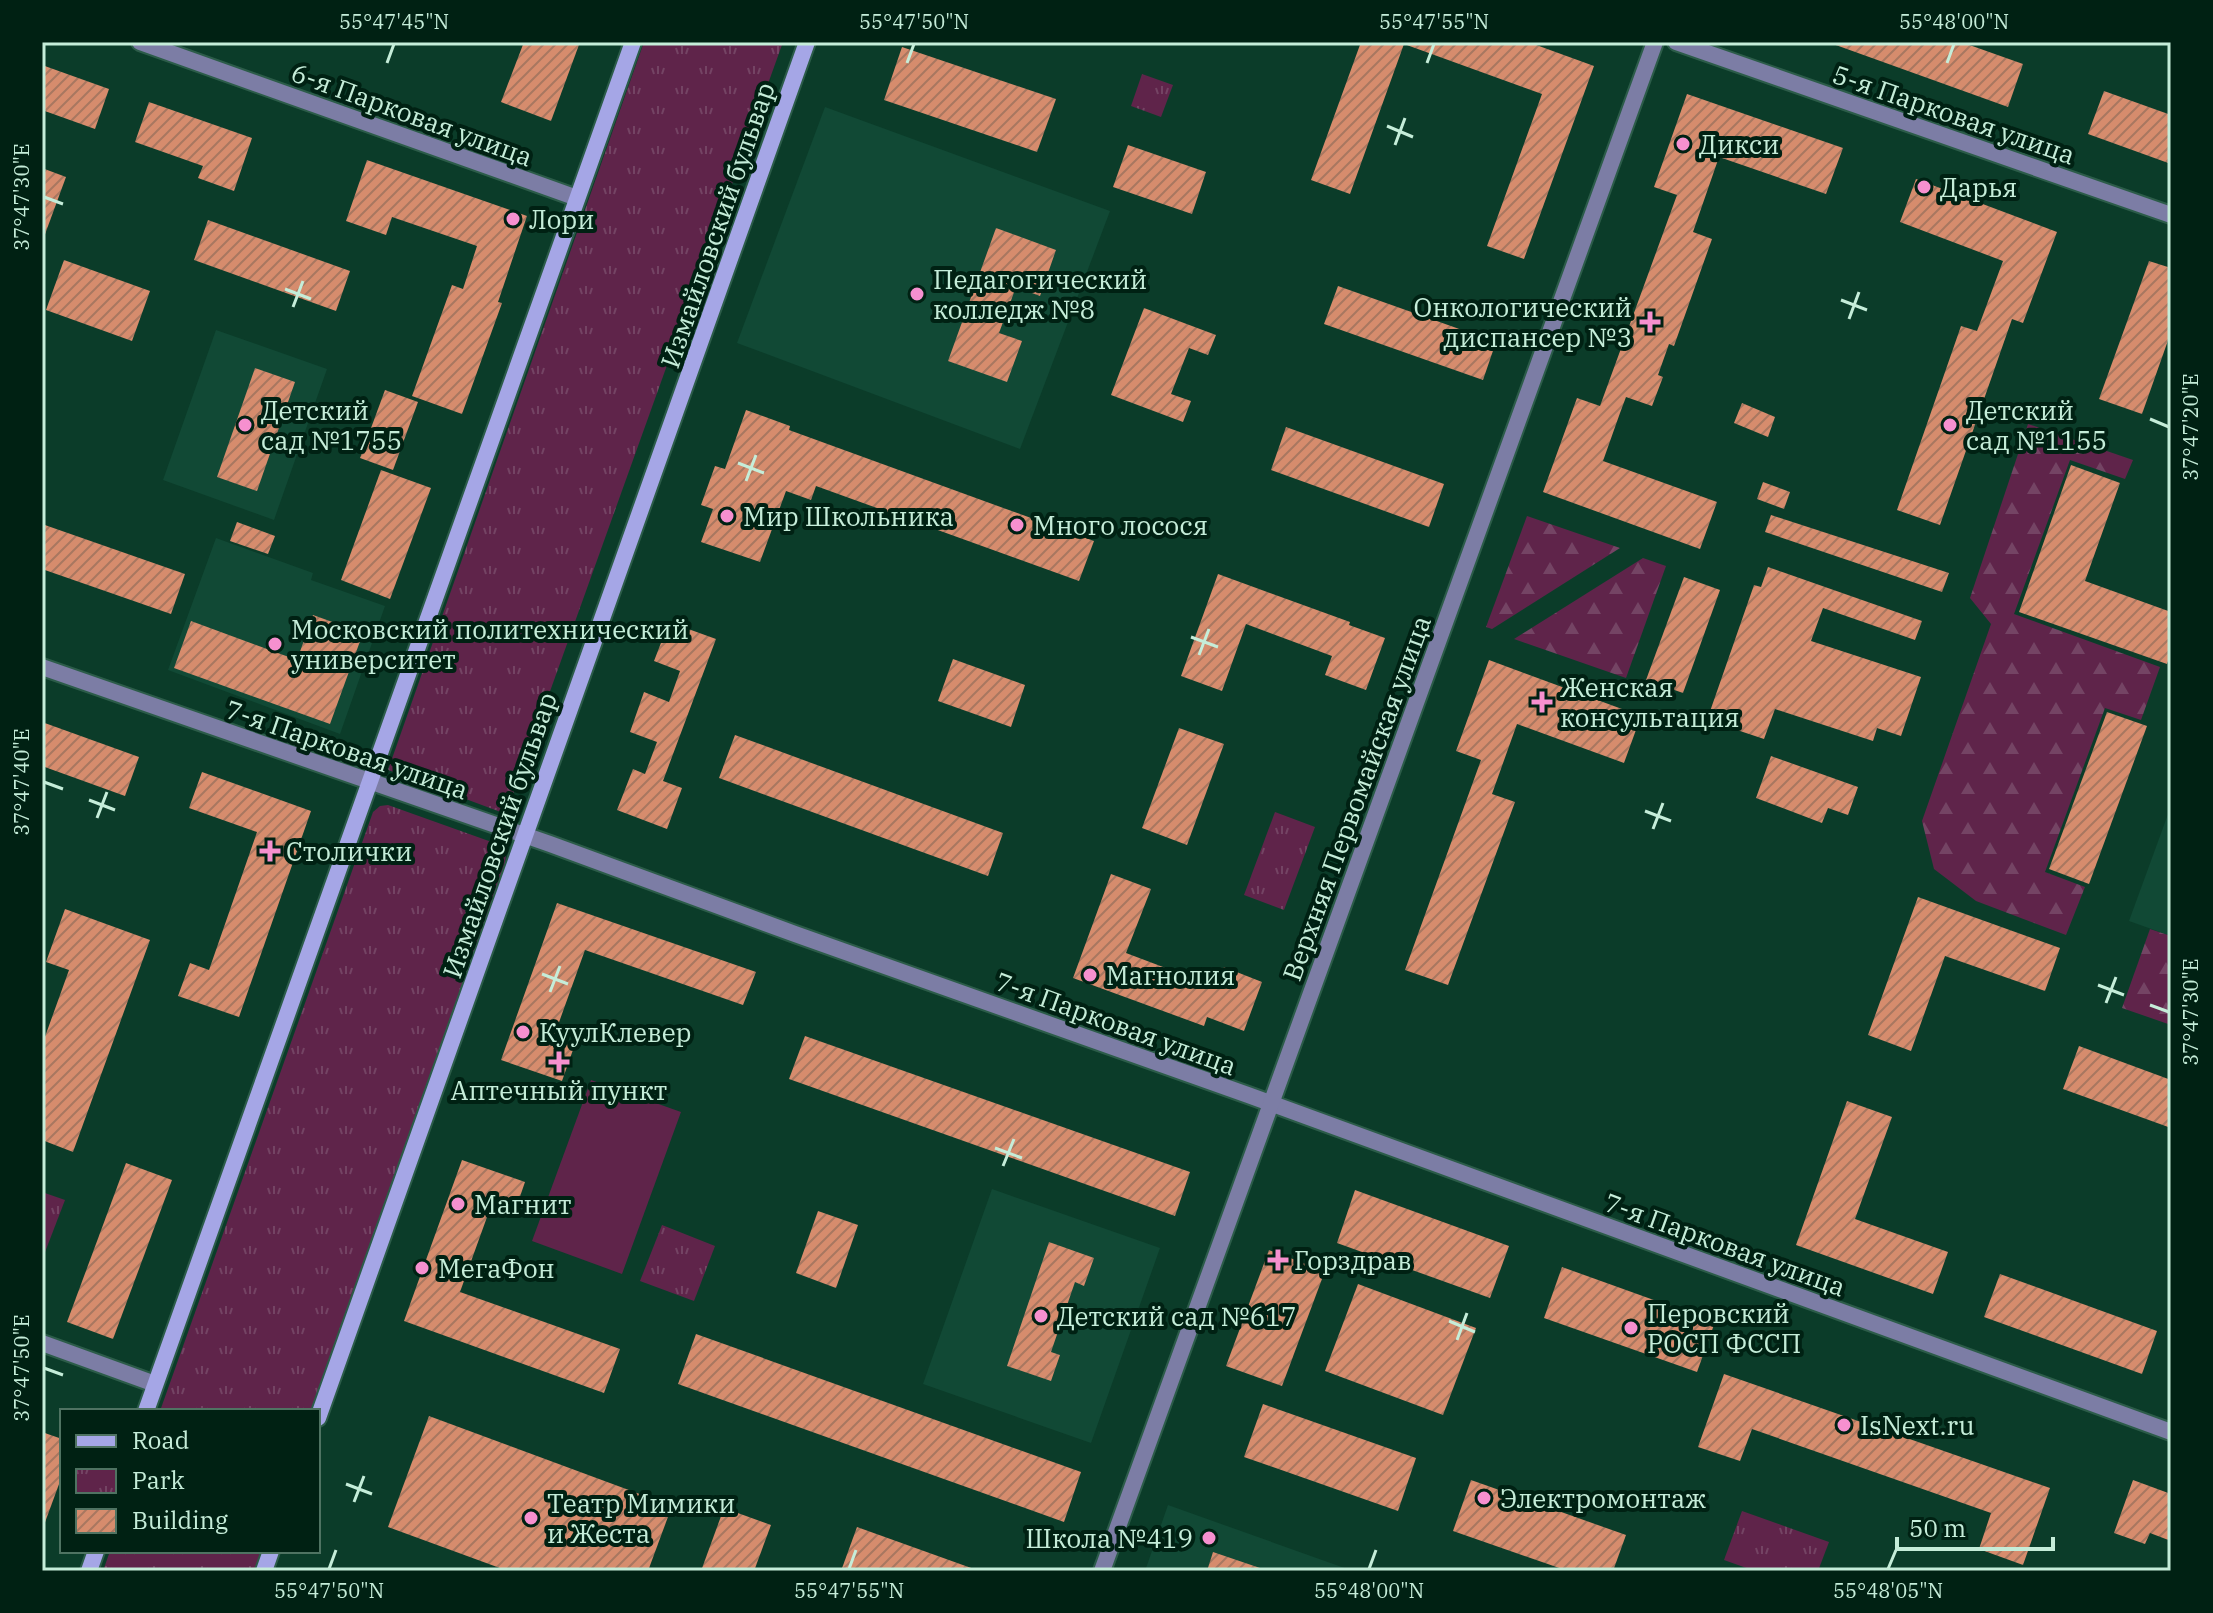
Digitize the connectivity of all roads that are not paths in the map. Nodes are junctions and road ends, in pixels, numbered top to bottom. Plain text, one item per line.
1 (140, 42) edge
2 (633, 42) edge
3 (807, 42) edge
4 (1655, 42) edge
5 (1676, 42) edge
6 (577, 198) junction
7 (2171, 215) edge
8 (42, 667) edge
9 (369, 782) junction
10 (525, 835) junction
11 (1272, 1104) junction
12 (42, 1343) edge
13 (155, 1384) junction
14 (147, 1409) edge
15 (320, 1412) edge
16 (2171, 1432) edge
17 (1102, 1571) edge

1 - 6 street, 6-я Парковая улица
2 - 6 street
3 - 10 street, Измайловский бульвар
4 - 11 street, Верхняя Первомайская улица
5 - 7 street, 5-я Парковая улица
6 - 9 street
8 - 9 street, 7-я Парковая улица
9 - 10 street, 7-я Парковая улица
9 - 13 street
10 - 11 street, 7-я Парковая улица
10 - 15 street, Измайловский бульвар
11 - 16 street, 7-я Парковая улица
11 - 17 street, Верхняя Первомайская улица
12 - 13 street
13 - 14 street

